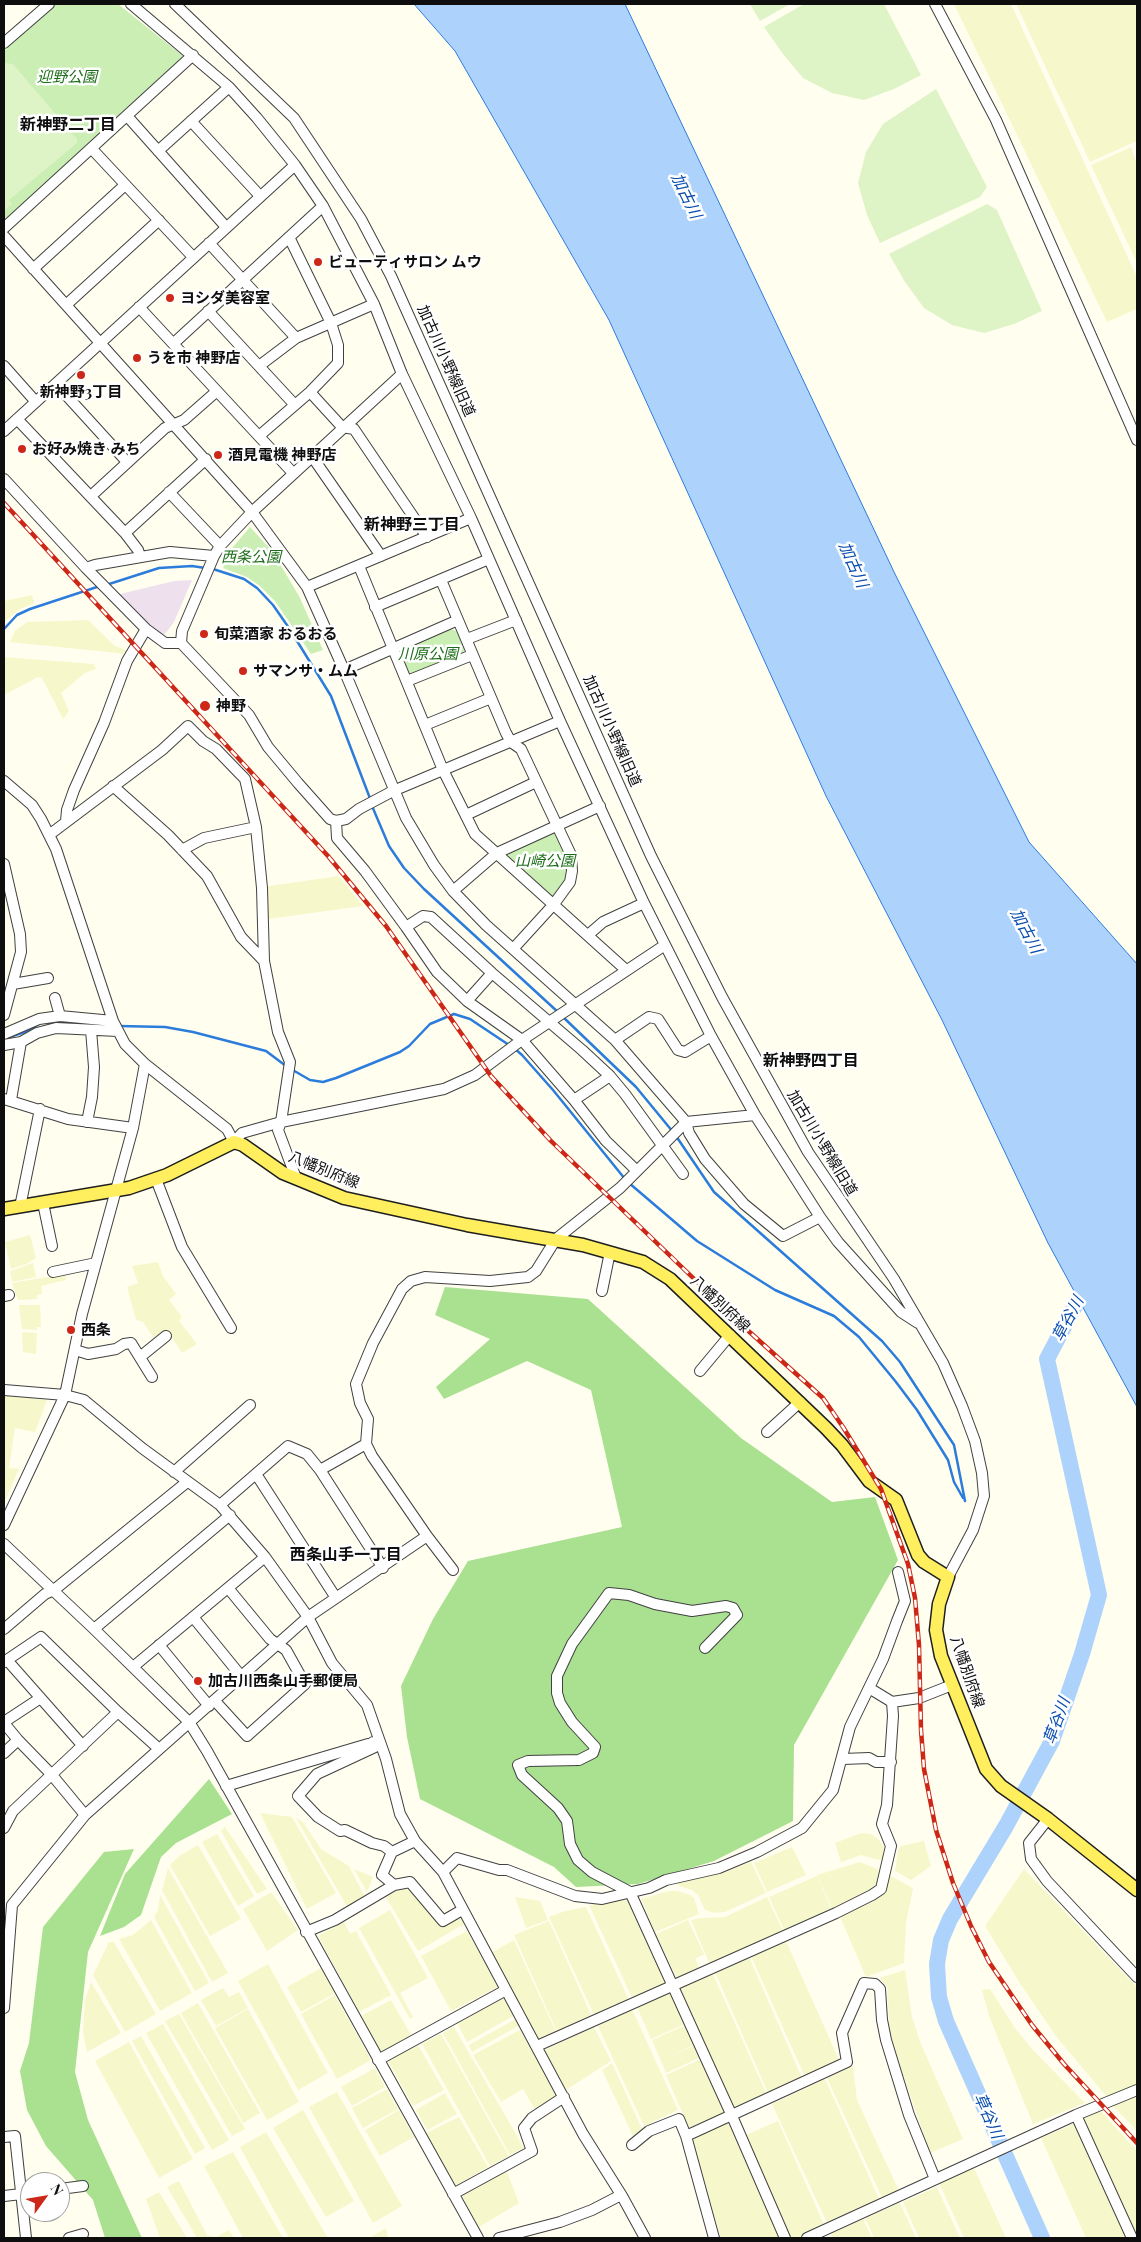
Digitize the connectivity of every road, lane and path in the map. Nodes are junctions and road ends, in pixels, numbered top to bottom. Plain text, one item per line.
1 (49, 4) edge
2 (131, 4) edge
3 (175, 4) edge
4 (935, 4) edge
5 (4, 44) edge
6 (193, 55) junction
7 (229, 87) junction
8 (128, 117) junction
9 (192, 121) junction
10 (92, 149) junction
11 (158, 151) junction
12 (295, 165) junction
13 (125, 185) junction
14 (260, 196) junction
15 (323, 206) junction
16 (159, 220) junction
17 (226, 227) junction
18 (4, 228) edge
19 (4, 236) edge
20 (289, 237) junction
21 (209, 243) junction
22 (193, 257) junction
23 (33, 269) junction
24 (243, 279) junction
25 (374, 304) junction
26 (66, 305) junction
27 (139, 307) junction
28 (208, 311) junction
29 (331, 324) junction
30 (296, 338) junction
31 (174, 342) junction
32 (99, 343) junction
33 (4, 366) edge
34 (259, 366) junction
35 (402, 374) junction
36 (56, 384) junction
37 (217, 391) junction
38 (310, 392) junction
39 (36, 402) junction
40 (294, 404) junction
41 (17, 419) junction
42 (174, 424) junction
43 (342, 427) junction
44 (4, 431) edge
45 (259, 436) junction
46 (1137, 440) edge
47 (311, 456) junction
48 (206, 459) junction
49 (127, 462) junction
50 (293, 473) junction
51 (4, 479) edge
52 (169, 492) junction
53 (90, 496) junction
54 (252, 512) junction
55 (471, 518) junction
56 (125, 533) junction
57 (427, 537) junction
58 (220, 546) junction
59 (140, 556) junction
60 (214, 556) junction
61 (381, 556) junction
62 (489, 559) junction
63 (359, 566) junction
64 (86, 568) junction
65 (441, 580) junction
66 (307, 587) junction
67 (375, 607) junction
68 (458, 620) junction
69 (516, 620) junction
70 (146, 629) junction
71 (467, 639) junction
72 (181, 643) junction
73 (392, 648) junction
74 (472, 654) junction
75 (344, 670) junction
76 (407, 681) junction
77 (491, 698) junction
78 (560, 721) junction
79 (425, 725) junction
80 (511, 742) junction
81 (443, 770) junction
82 (4, 782) edge
83 (536, 782) junction
84 (113, 786) junction
85 (394, 791) junction
86 (600, 806) junction
87 (466, 815) junction
88 (66, 821) junction
89 (336, 821) junction
90 (557, 825) junction
91 (256, 827) junction
92 (49, 835) junction
93 (182, 850) junction
94 (497, 853) junction
95 (4, 864) edge
96 (453, 891) junction
97 (644, 903) junction
98 (8, 904) edge
99 (554, 904) junction
100 (406, 927) junction
101 (588, 934) junction
102 (665, 945) junction
103 (513, 949) junction
104 (264, 961) junction
105 (626, 970) junction
106 (492, 973) junction
107 (48, 978) dead end
108 (13, 984) junction
109 (55, 998) dead end
110 (467, 1001) junction
111 (576, 1004) junction
112 (4, 1015) edge
113 (60, 1016) junction
114 (113, 1021) junction
115 (548, 1022) junction
116 (91, 1030) junction
117 (118, 1032) junction
118 (4, 1034) edge
119 (711, 1036) junction
120 (615, 1040) junction
121 (521, 1041) junction
122 (21, 1042) junction
123 (4, 1045) edge
124 (145, 1064) junction
125 (610, 1076) junction
126 (7, 1100) edge
127 (574, 1100) junction
128 (40, 1109) junction
129 (756, 1114) junction
130 (87, 1122) junction
131 (281, 1122) junction
132 (684, 1124) junction
133 (133, 1128) junction
134 (234, 1142) junction
135 (663, 1144) junction
136 (636, 1170) junction
137 (683, 1174) dead end
138 (296, 1178) junction
139 (156, 1179) junction
140 (118, 1189) junction
141 (43, 1203) junction
142 (20, 1207) junction
143 (4, 1210) edge
144 (820, 1217) junction
145 (556, 1239) junction
146 (52, 1246) dead end
147 (610, 1252) junction
148 (96, 1264) junction
149 (53, 1272) dead end
150 (602, 1291) dead end
151 (921, 1325) junction
152 (232, 1328) dead end
153 (730, 1335) junction
154 (166, 1336) dead end
155 (75, 1350) junction
156 (140, 1357) junction
157 (700, 1371) dead end
158 (152, 1377) dead end
159 (4, 1390) edge
160 (65, 1395) junction
161 (800, 1402) junction
162 (250, 1406) dead end
163 (767, 1432) dead end
164 (366, 1444) junction
165 (320, 1470) junction
166 (174, 1472) junction
167 (256, 1474) junction
168 (187, 1482) junction
169 (220, 1505) junction
170 (230, 1515) junction
171 (4, 1525) edge
172 (427, 1536) junction
173 (4, 1544) edge
174 (265, 1557) junction
175 (382, 1568) junction
176 (453, 1570) dead end
177 (898, 1572) dead end
178 (948, 1577) junction
179 (228, 1588) junction
180 (54, 1590) junction
181 (336, 1598) junction
182 (192, 1617) junction
183 (308, 1617) junction
184 (4, 1629) edge
185 (94, 1629) junction
186 (277, 1644) junction
187 (159, 1645) junction
188 (705, 1648) dead end
189 (5, 1661) edge
190 (133, 1667) junction
191 (241, 1676) junction
192 (952, 1685) junction
193 (869, 1688) junction
194 (39, 1699) junction
195 (892, 1702) junction
196 (212, 1703) junction
197 (118, 1712) junction
198 (4, 1722) edge
199 (188, 1722) junction
200 (18, 1740) junction
201 (376, 1741) junction
202 (83, 1746) junction
203 (158, 1748) junction
204 (4, 1753) edge
205 (843, 1759) junction
206 (891, 1762) junction
207 (52, 1775) junction
208 (226, 1786) junction
209 (8, 1808) edge
210 (84, 1815) junction
211 (1048, 1819) junction
212 (4, 1828) edge
213 (416, 1841) junction
214 (392, 1852) junction
215 (444, 1872) junction
216 (394, 1885) junction
217 (1137, 1890) edge
218 (630, 1892) junction
219 (8, 1904) edge
220 (462, 1910) junction
221 (306, 1932) junction
222 (1137, 1977) edge
223 (672, 1986) junction
224 (506, 1990) junction
225 (4, 2008) edge
226 (537, 2046) junction
227 (378, 2060) junction
228 (1137, 2090) edge
229 (564, 2097) junction
230 (732, 2116) junction
231 (1076, 2116) junction
232 (686, 2136) junction
233 (4, 2137) edge
234 (632, 2145) dead end
235 (21, 2172) edge
236 (936, 2179) junction
237 (83, 2186) dead end
238 (70, 2188) edge
239 (20, 2194) edge
240 (453, 2194) junction
241 (621, 2195) junction
242 (4, 2196) edge
243 (26, 2222) edge
244 (83, 2234) dead end
245 (26, 2238) edge
246 (69, 2238) edge
247 (478, 2238) edge
248 (499, 2238) edge
249 (645, 2238) edge
250 (714, 2238) edge
251 (785, 2238) edge
252 (807, 2238) edge
253 (1132, 2238) edge

1 - 5 street
2 - 6 street
3 - 151 street, 加古川小野線旧道
4 - 46 street
6 - 7 street
6 - 8 street
7 - 9 street
7 - 12 street
8 - 10 street
8 - 11 street
9 - 11 street
9 - 14 street
10 - 13 street
10 - 18 street
11 - 17 street
12 - 14 street
12 - 15 street
13 - 16 street
13 - 23 street
14 - 17 street
15 - 20 street
15 - 25 street
16 - 22 street
16 - 26 street
17 - 21 street
19 - 23 street
20 - 24 street
20 - 29 street
21 - 22 street
21 - 24 street
22 - 27 street
23 - 26 street
24 - 28 street
24 - 30 street
25 - 29 street
25 - 35 street
26 - 32 street
27 - 31 street
27 - 32 street
28 - 31 street
28 - 34 street
29 - 30 street
29 - 38 street
30 - 34 street
31 - 37 street
32 - 36 street
32 - 42 street
33 - 39 street
34 - 40 street
35 - 43 street
35 - 55 street
36 - 39 street
36 - 49 street
37 - 42 street
37 - 45 street
38 - 40 street
38 - 43 street
39 - 41 street
40 - 45 street
41 - 44 street
41 - 53 street
42 - 48 street
42 - 49 street
43 - 47 street
43 - 57 street
45 - 50 street
47 - 50 street
47 - 61 street
48 - 52 street
48 - 54 street
49 - 53 street
50 - 54 street
51 - 64 street
52 - 56 street
52 - 58 street
53 - 56 street
54 - 58 street
54 - 66 street
55 - 57 street
55 - 62 street
56 - 59 street
57 - 61 street
58 - 60 street
59 - 60 street
59 - 64 street
60 - 72 street
61 - 63 street
62 - 65 street
62 - 69 street
63 - 66 street
63 - 67 street
64 - 70 street
65 - 67 street
65 - 68 street
66 - 75 street
67 - 73 street
68 - 71 street
68 - 73 street
69 - 71 street
69 - 78 street
70 - 72 street
70 - 88 street
71 - 74 street
72 - 89 street
73 - 75 street
73 - 76 street
74 - 76 street
74 - 77 street
75 - 85 street
76 - 79 street
77 - 79 street
77 - 80 street
78 - 80 street
78 - 86 street
79 - 81 street
80 - 81 street
80 - 83 street
81 - 85 street
81 - 87 street
82 - 92 street
83 - 87 street
83 - 90 street
84 - 88 street
84 - 91 street
84 - 93 street
85 - 89 street
85 - 96 street
86 - 90 street
86 - 97 street
87 - 94 street
88 - 92 street
89 - 100 street
90 - 94 street
90 - 99 street
91 - 93 street
91 - 104 street
92 - 114 street
93 - 104 street
94 - 96 street
94 - 99 street
95 - 98 street
96 - 103 street
97 - 101 street
97 - 102 street
98 - 108 street
99 - 101 street
99 - 103 street
100 - 106 street
100 - 110 street
101 - 105 street
102 - 105 street
102 - 119 street
103 - 111 street
104 - 131 street
105 - 111 street
106 - 110 street
106 - 115 street
107 - 108 street
108 - 112 street
109 - 113 street
110 - 121 street
111 - 115 street
111 - 120 street
113 - 114 street
113 - 118 street
114 - 117 street
115 - 121 street
115 - 125 street
116 - 117 street
116 - 122 street
116 - 130 street
117 - 124 street
119 - 120 street
119 - 129 street
120 - 132 street
121 - 127 street
121 - 131 street
122 - 123 street
122 - 126 street
124 - 133 street
124 - 134 street
125 - 127 street
125 - 135 street
126 - 128 street
127 - 136 street
128 - 130 street
128 - 142 street
129 - 132 street
129 - 144 street
130 - 133 street
131 - 134 street
131 - 138 street
132 - 135 street
132 - 144 street
133 - 140 street
134 - 138 main road, 八幡別府線
134 - 139 main road
135 - 136 street
135 - 137 street
136 - 145 street
138 - 145 main road, 八幡別府線
139 - 140 main road
139 - 152 street
140 - 141 main road
140 - 148 street
141 - 142 main road
141 - 146 street
142 - 143 main road
144 - 151 street
145 - 147 main road, 八幡別府線
145 - 164 street
147 - 150 street
147 - 153 main road, 八幡別府線
148 - 149 street
148 - 155 street
151 - 178 street, 加古川小野線旧道
153 - 157 street
153 - 161 main road, 八幡別府線
154 - 156 street
155 - 156 street
155 - 160 street
156 - 158 street
159 - 160 street
160 - 166 street
160 - 171 street
161 - 163 street
161 - 178 main road, 八幡別府線
162 - 166 street
164 - 165 street
164 - 172 street
165 - 167 street
165 - 175 street
166 - 168 street
167 - 169 street
167 - 181 street
168 - 169 street
168 - 180 street
169 - 170 street
170 - 174 street
170 - 185 street
172 - 175 street
172 - 176 street
173 - 180 street
174 - 179 street
174 - 183 street
175 - 181 street
177 - 193 street
178 - 192 main road, 八幡別府線
179 - 182 street
179 - 186 street
180 - 184 street
180 - 185 street
181 - 183 street
182 - 187 street
182 - 191 street
183 - 186 street
183 - 201 street
185 - 190 street
186 - 191 street
186 - 196 street
187 - 190 street
187 - 196 street
188 - 218 street
189 - 194 street
189 - 197 street
190 - 199 street
191 - 196 street
192 - 195 street
192 - 211 main road, 八幡別府線
193 - 195 street
193 - 205 street
194 - 198 street
194 - 202 street
195 - 206 street
196 - 199 street
197 - 202 street
197 - 203 street
198 - 200 street
199 - 203 street
199 - 208 street
200 - 204 street
200 - 207 street
201 - 208 street
201 - 213 street
201 - 214 street
202 - 207 street
203 - 210 street
205 - 206 street
205 - 218 street
206 - 223 street
207 - 209 street
207 - 210 street
208 - 221 street
209 - 212 street
210 - 219 street
211 - 217 main road, 八幡別府線
211 - 222 street
213 - 214 street
213 - 215 street
214 - 216 street
215 - 218 street
215 - 220 street
216 - 220 street
216 - 221 street
218 - 223 street
219 - 225 street
220 - 224 street
221 - 227 street
223 - 226 street
223 - 230 street
224 - 226 street
224 - 227 street
226 - 229 street
227 - 240 street
228 - 231 street
229 - 240 street
229 - 241 street
230 - 232 street
230 - 236 street
230 - 251 street
231 - 236 street
231 - 253 street
232 - 234 street
232 - 250 street
233 - 235 street
236 - 252 street
237 - 238 street
239 - 242 street
240 - 247 street
241 - 248 street
241 - 249 street
243 - 245 street
244 - 246 street

